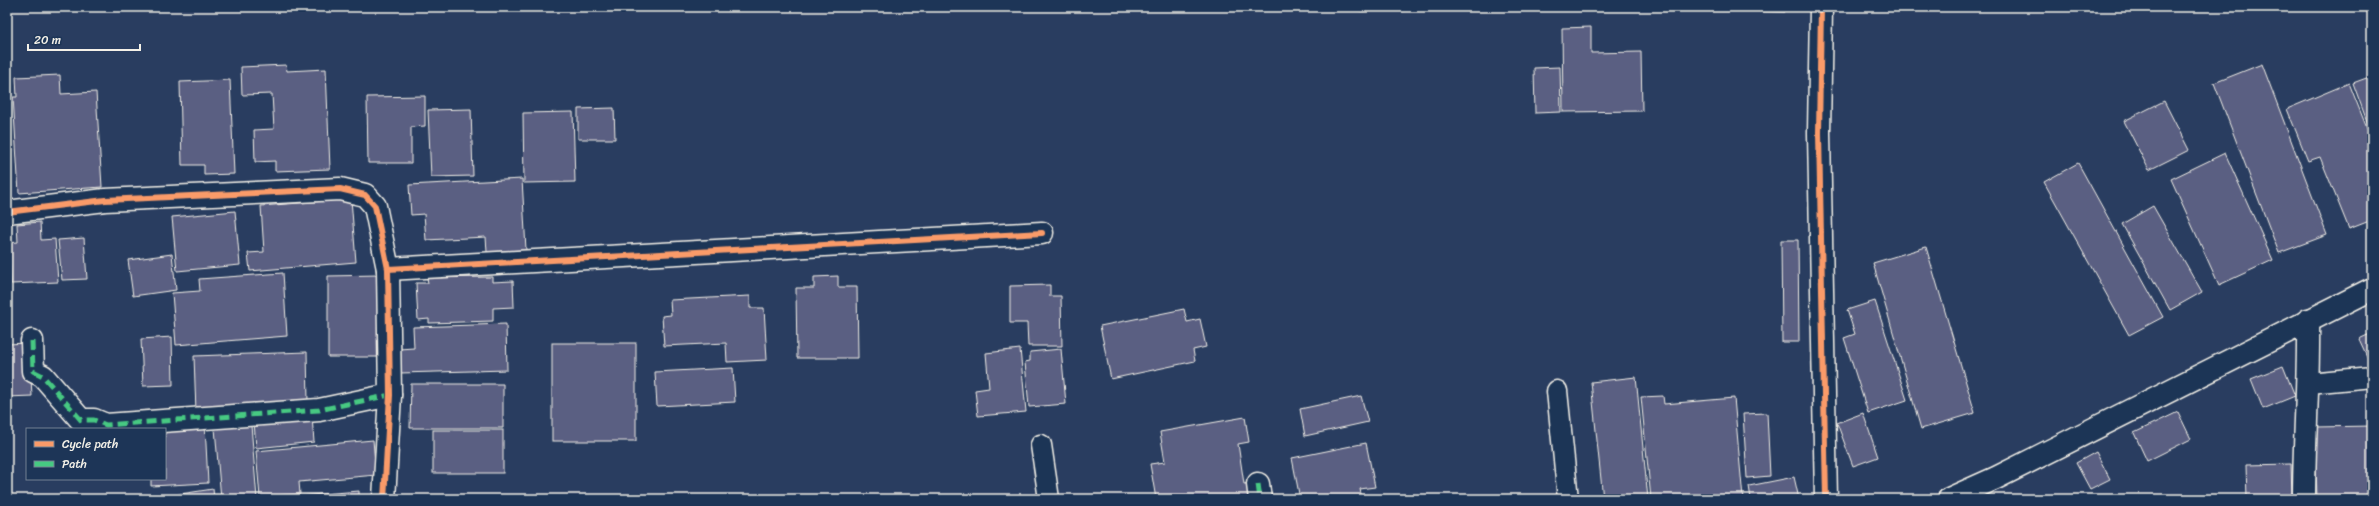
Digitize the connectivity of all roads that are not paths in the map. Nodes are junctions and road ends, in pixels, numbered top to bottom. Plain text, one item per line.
1 (1821, 7) edge
2 (7, 212) edge
3 (1042, 233) dead end
4 (388, 269) junction
5 (2372, 289) edge
6 (2308, 320) junction
7 (32, 341) dead end
8 (2372, 378) edge
9 (2309, 383) junction
10 (1557, 391) dead end
11 (390, 395) junction
12 (1041, 444) dead end
13 (384, 499) edge
14 (1049, 499) edge
15 (1568, 499) edge
16 (1826, 499) edge
17 (1949, 499) edge
18 (2304, 499) edge

1 - 16 street
2 - 4 street
3 - 4 street
4 - 11 street
5 - 6 street
6 - 9 street
6 - 17 street
7 - 11 street
8 - 9 lane
9 - 18 street
10 - 15 lane
11 - 13 street
12 - 14 lane

